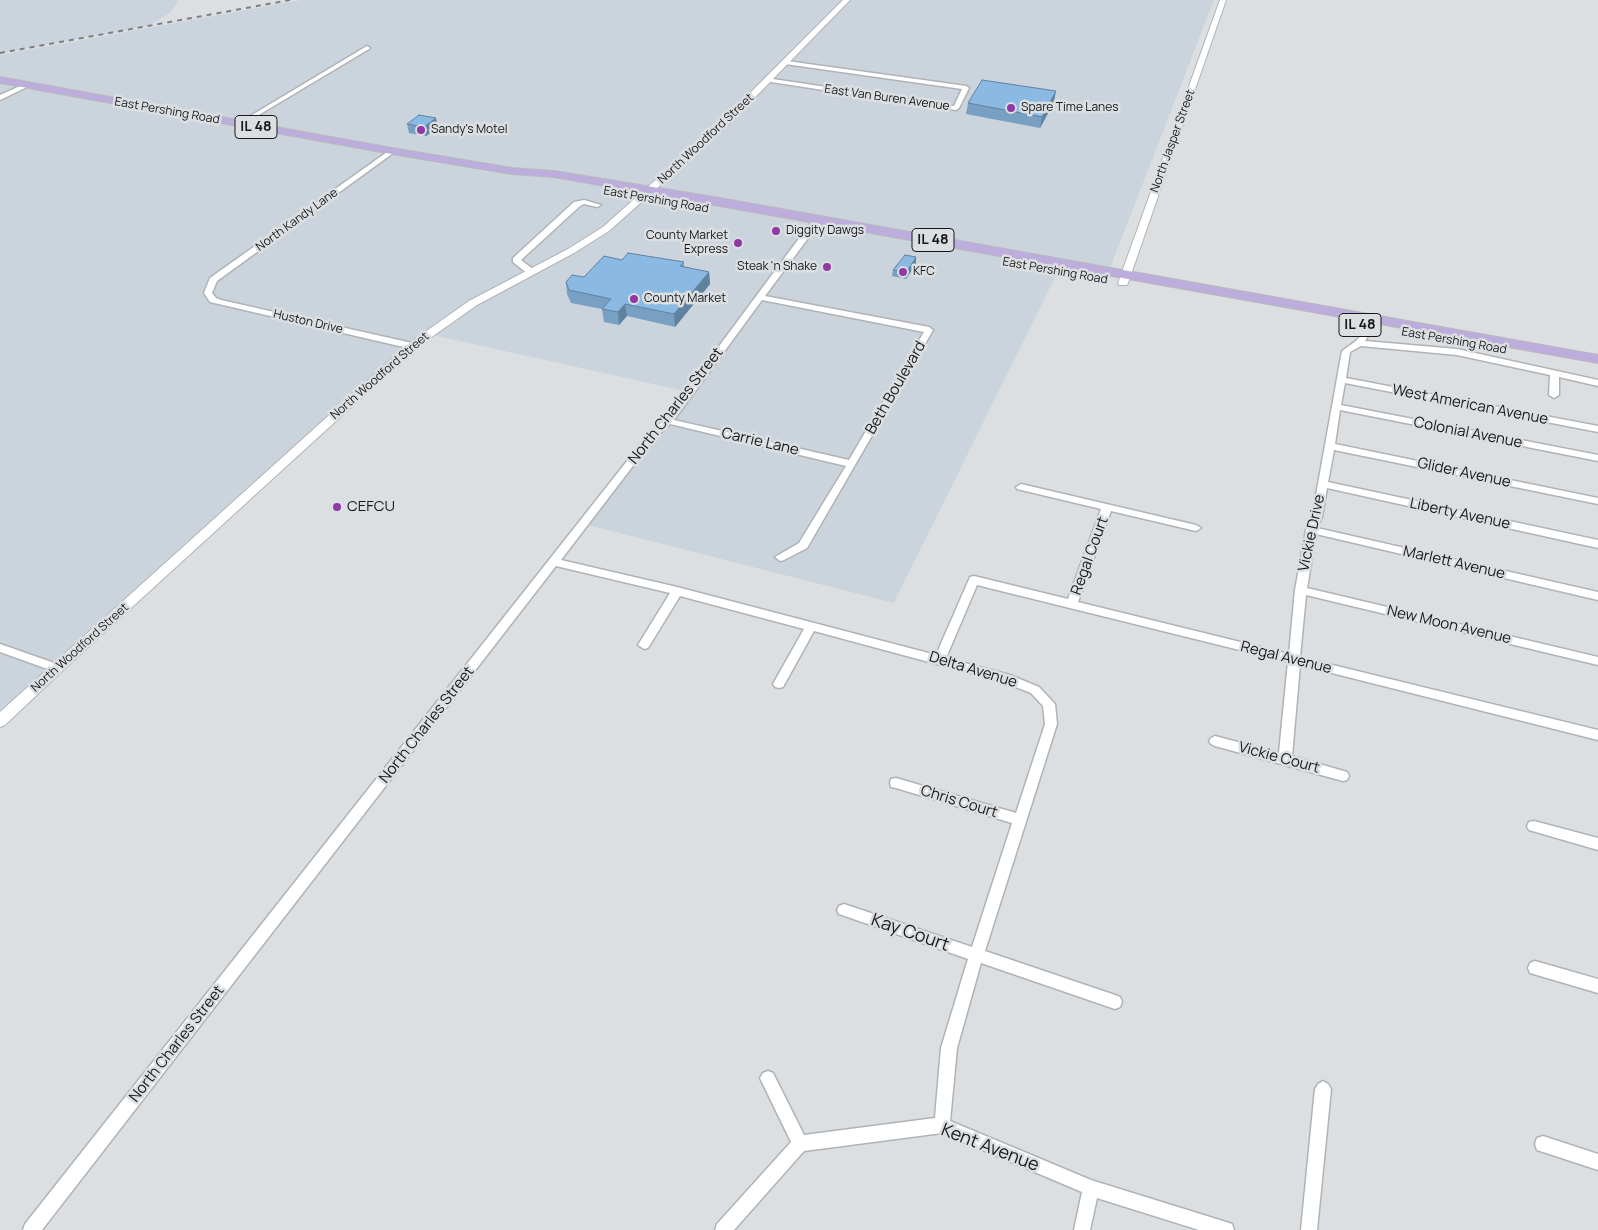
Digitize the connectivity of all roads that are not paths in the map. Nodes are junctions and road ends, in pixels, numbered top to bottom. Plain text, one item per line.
1 (847, 0) edge
2 (1223, 0) edge
3 (367, 48) dead end
4 (786, 63) junction
5 (0, 80) edge
6 (766, 80) junction
7 (26, 85) junction
8 (0, 98) edge
9 (240, 124) junction
10 (392, 151) junction
11 (646, 194) junction
12 (597, 206) dead end
13 (817, 224) junction
14 (531, 272) junction
15 (1124, 279) junction
16 (208, 293) joint
17 (760, 297) junction
18 (1366, 322) junction
19 (1359, 343) junction
20 (412, 346) junction
21 (1598, 359) edge
22 (1598, 366) edge
23 (1555, 374) junction
24 (1341, 380) junction
25 (1598, 383) edge
26 (1554, 395) dead end
27 (1337, 407) junction
28 (668, 421) junction
29 (1598, 429) edge
30 (1331, 446) junction
31 (1598, 458) edge
32 (852, 464) junction
33 (1323, 484) junction
34 (1021, 487) dead end
35 (1598, 501) edge
36 (1107, 508) junction
37 (1196, 528) dead end
38 (1311, 530) junction
39 (1598, 544) edge
40 (780, 557) dead end
41 (555, 562) junction
42 (1301, 590) junction
43 (677, 591) junction
44 (1598, 596) edge
45 (1072, 604) junction
46 (811, 626) junction
47 (644, 645) dead end
48 (0, 648) edge
49 (940, 659) junction
50 (1294, 660) junction
51 (1598, 661) edge
52 (56, 668) junction
53 (779, 684) dead end
54 (0, 721) edge
55 (1598, 735) edge
56 (1215, 741) dead end
57 (1285, 759) junction
58 (1343, 776) dead end
59 (896, 783) dead end
60 (1021, 820) junction
61 (1534, 826) dead end
62 (1598, 844) edge
63 (844, 910) dead end
64 (976, 956) junction
65 (1535, 968) dead end
66 (1598, 986) edge
67 (1115, 1002) dead end
68 (768, 1078) dead end
69 (1324, 1089) dead end
70 (942, 1125) junction
71 (800, 1144) junction
72 (1544, 1144) dead end
73 (1598, 1162) edge
74 (1091, 1188) junction
75 (31, 1230) edge
76 (723, 1230) edge
77 (1082, 1230) edge
78 (1226, 1230) edge
79 (1310, 1230) edge

1 - 4 street, North Woodford Street
2 - 15 street, North Jasper Street
3 - 9 street
4 - 6 street, North Woodford Street
4 - 6 street, East Van Buren Avenue
5 - 7 main road, East Pershing Road / IL 48
6 - 11 street, North Woodford Street
7 - 8 street
7 - 9 main road, East Pershing Road / IL 48
9 - 10 main road, East Pershing Road / IL 48
10 - 11 main road, East Pershing Road / IL 48
10 - 16 street, North Kandy Lane
11 - 13 main road, East Pershing Road / IL 48
11 - 14 street, North Woodford Street
12 - 14 street
13 - 15 main road, East Pershing Road / IL 48
13 - 17 street, North Charles Street
14 - 20 street, North Woodford Street
15 - 18 main road, East Pershing Road / IL 48
16 - 20 street, Huston Drive
17 - 28 street, North Charles Street
17 - 32 street, Beth Boulevard
18 - 19 street, Vickie Drive
18 - 21 main road, East Pershing Road / IL 48
18 - 22 main road, East Pershing Road / IL 48
19 - 23 street
19 - 24 street, Vickie Drive
20 - 52 street, North Woodford Street
23 - 25 street
23 - 26 street
24 - 27 street, Vickie Drive
24 - 29 street, West American Avenue
27 - 30 street, Vickie Drive
27 - 31 street, Colonial Avenue
28 - 32 street, Carrie Lane
28 - 41 street, North Charles Street
30 - 33 street, Vickie Drive
30 - 35 street, Glider Avenue
32 - 40 street, Beth Boulevard
33 - 38 street, Vickie Drive
33 - 39 street, Liberty Avenue
34 - 36 street, Regal Court
36 - 37 street, Regal Court
36 - 45 street, Regal Court
38 - 42 street, Vickie Drive
38 - 44 street, Marlett Avenue
41 - 43 street, Delta Avenue
41 - 75 street, North Charles Street
42 - 50 street, Vickie Drive
42 - 51 street, New Moon Avenue
43 - 46 street, Delta Avenue
43 - 47 street
45 - 49 street, Regal Avenue
45 - 50 street, Regal Avenue
46 - 49 street, Delta Avenue
46 - 53 street
48 - 52 street
49 - 60 street, Delta Avenue
50 - 55 street, Regal Avenue
50 - 57 street, Vickie Drive
52 - 54 street, North Woodford Street
56 - 57 street, Vickie Court
57 - 58 street, Vickie Court
59 - 60 street, Chris Court
60 - 64 street, Delta Avenue
61 - 62 street
63 - 64 street, Kay Court
64 - 67 street, Kay Court
64 - 70 street, Delta Avenue
65 - 66 street
68 - 71 street
69 - 79 street
70 - 71 street, Kent Avenue
70 - 74 street, Kent Avenue
71 - 76 street
72 - 73 street
74 - 77 street
74 - 78 street, Kent Avenue

